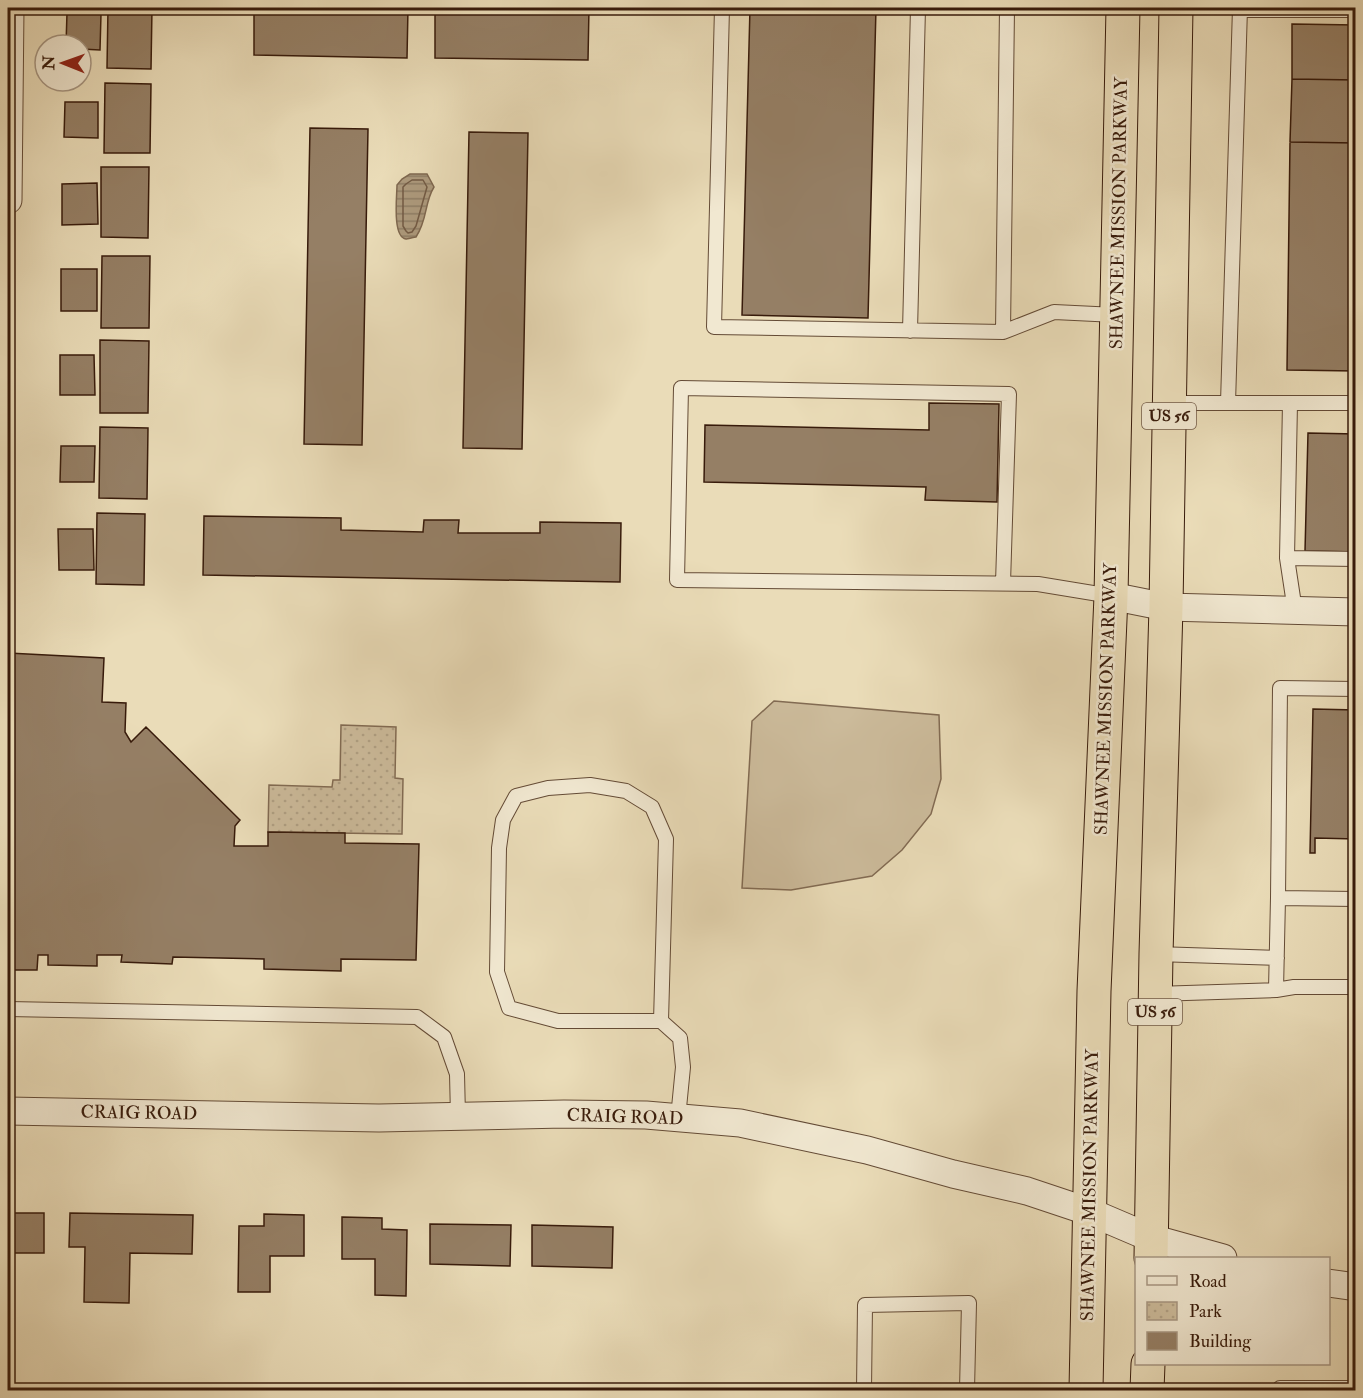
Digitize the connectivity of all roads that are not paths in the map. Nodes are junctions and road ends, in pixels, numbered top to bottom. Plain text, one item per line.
1 (10, 8) edge
2 (722, 8) edge
3 (918, 8) edge
4 (1007, 8) edge
5 (1123, 8) edge
6 (1176, 8) edge
7 (1240, 9) edge
8 (1356, 10) edge
9 (8, 200) edge
10 (1116, 315) junction
11 (910, 331) junction
12 (1003, 332) junction
13 (1169, 403) junction
14 (1290, 403) junction
15 (1356, 403) edge
16 (1228, 404) junction
17 (1287, 558) junction
18 (1356, 559) edge
19 (1003, 583) junction
20 (1111, 596) junction
21 (1166, 608) junction
22 (1295, 610) junction
23 (1356, 612) edge
24 (1356, 689) edge
25 (1278, 898) junction
26 (1356, 899) edge
27 (1156, 954) junction
28 (1277, 958) junction
29 (1356, 987) edge
30 (1276, 990) junction
31 (1155, 994) junction
32 (8, 1010) edge
33 (661, 1021) junction
34 (8, 1111) edge
35 (458, 1116) junction
36 (678, 1118) junction
37 (1090, 1212) junction
38 (1151, 1248) edge
39 (1216, 1257) edge
40 (1330, 1283) edge
41 (1356, 1287) edge
42 (1148, 1365) edge
43 (1356, 1388) edge
44 (864, 1390) edge
45 (967, 1390) edge
46 (1086, 1390) edge
47 (1147, 1390) edge
48 (1280, 1390) edge

1 - 9 street
2 - 11 lane
3 - 11 lane
4 - 12 lane
5 - 10 highway, SHAWNEE MISSION PARKWAY
6 - 13 highway, US 56
7 - 8 lane
7 - 16 lane
10 - 12 lane
10 - 20 highway, SHAWNEE MISSION PARKWAY
11 - 12 lane
13 - 16 lane
13 - 21 highway, US 56
14 - 15 lane
14 - 16 lane
14 - 17 lane
17 - 18 lane
17 - 22 lane
19 - 19 lane
19 - 20 lane
20 - 21 street
20 - 37 highway, SHAWNEE MISSION PARKWAY
21 - 22 street
21 - 27 highway, US 56
22 - 23 street
24 - 25 lane
25 - 26 lane
25 - 28 lane
27 - 28 lane
27 - 31 highway, US 56
28 - 30 lane
29 - 30 lane
30 - 31 lane
31 - 38 highway, US 56
32 - 35 lane
33 - 33 lane
33 - 36 lane
34 - 35 street, CRAIG ROAD
35 - 36 street, CRAIG ROAD
36 - 37 street, CRAIG ROAD
37 - 38 street, CRAIG ROAD
37 - 46 highway, SHAWNEE MISSION PARKWAY
38 - 39 street, CRAIG ROAD
40 - 41 street
42 - 47 highway
43 - 48 lane
44 - 45 lane

